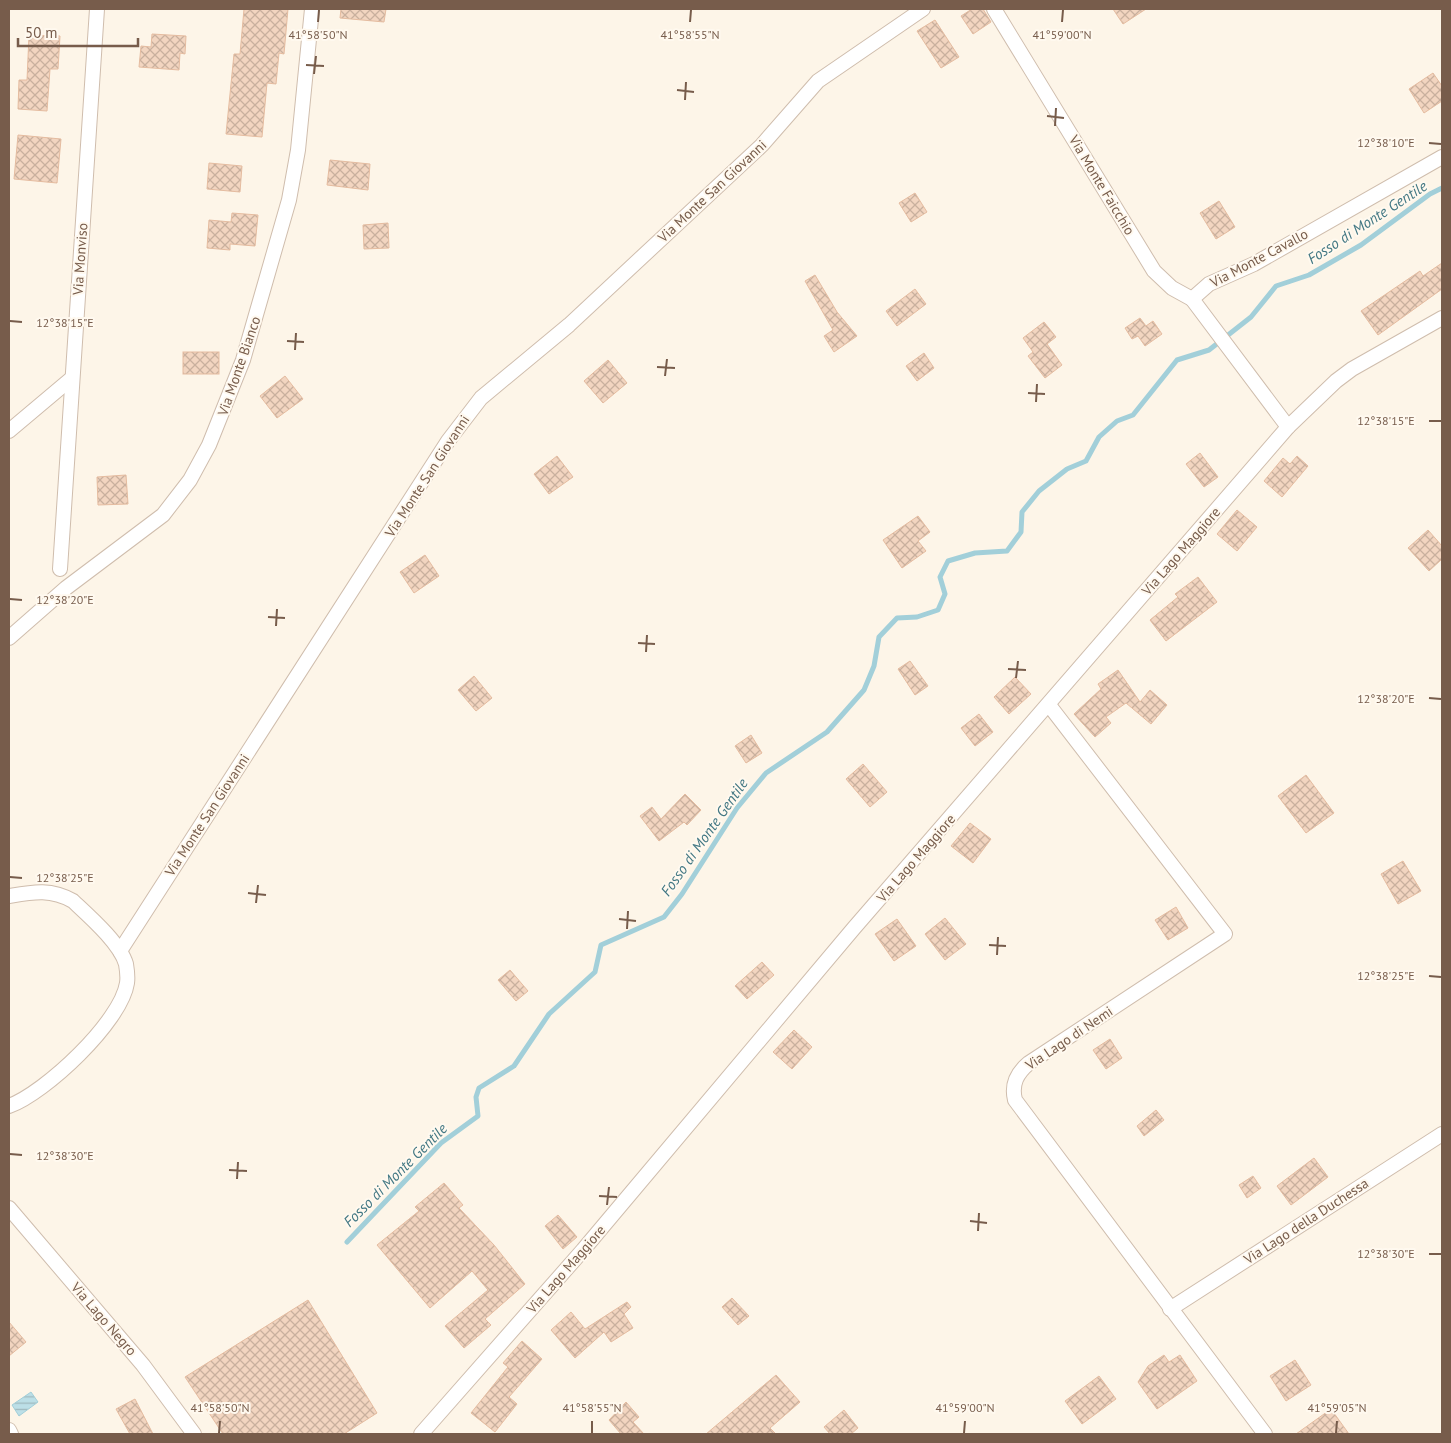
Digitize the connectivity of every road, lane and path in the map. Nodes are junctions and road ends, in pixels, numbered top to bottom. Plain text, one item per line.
1 (97, 9) edge
2 (312, 9) edge
3 (923, 9) edge
4 (994, 9) edge
5 (1442, 157) edge
6 (1192, 298) junction
7 (1442, 318) edge
8 (72, 378) junction
9 (1288, 427) junction
10 (9, 430) edge
11 (60, 569) dead end
12 (9, 638) edge
13 (1049, 705) junction
14 (9, 896) edge
15 (120, 951) junction
16 (9, 1106) edge
17 (1442, 1134) edge
18 (9, 1208) edge
19 (1170, 1309) junction
20 (9, 1430) edge
21 (11, 1434) edge
22 (194, 1434) edge
23 (421, 1434) edge
24 (1265, 1434) edge

1 - 8 street, Via Monviso
2 - 12 street, Via Monte Bianco
3 - 15 street, Via Monte San Giovanni
4 - 6 street, Via Monte Faicchio
5 - 6 street, Via Monte Cavallo
6 - 9 street
7 - 9 street, Via Lago Maggiore
8 - 10 street
8 - 11 street, Via Monviso
9 - 13 street, Via Lago Maggiore
13 - 19 street, Via Lago di Nemi
13 - 23 street, Via Lago Maggiore
14 - 15 street
15 - 16 street
17 - 19 street, Via Lago della Duchessa
18 - 22 street, Via Lago Negro
19 - 24 street, Via Lago di Nemi
20 - 21 street

